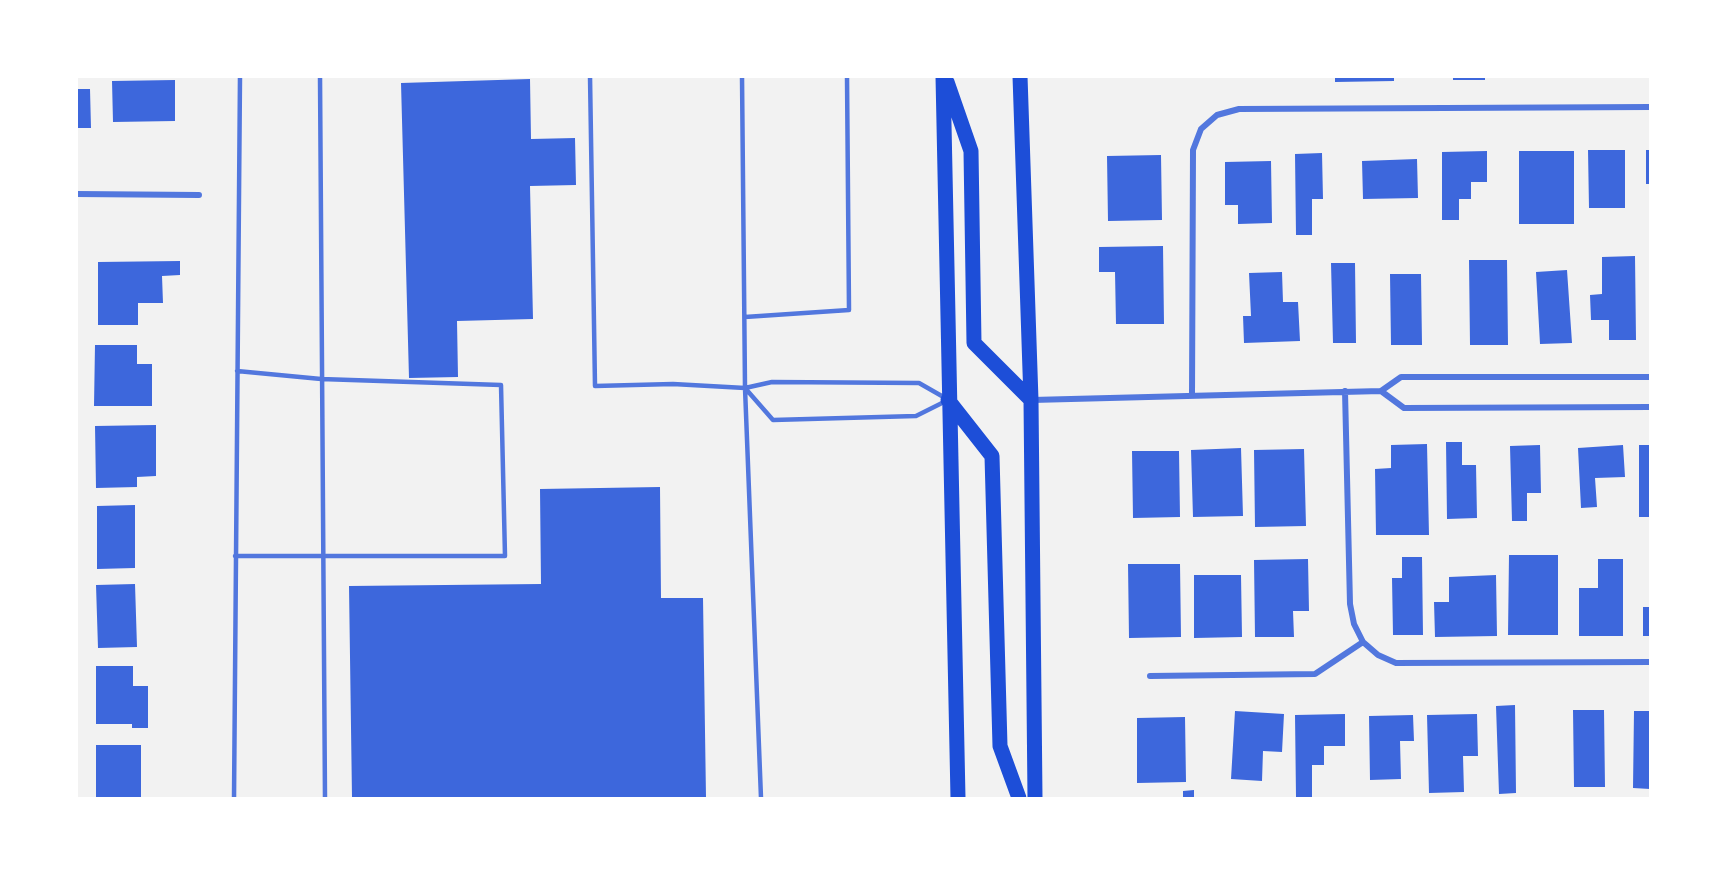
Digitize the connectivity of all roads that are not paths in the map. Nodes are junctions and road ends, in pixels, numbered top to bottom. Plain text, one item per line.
1 (240, 76) edge
2 (320, 76) edge
3 (591, 76) edge
4 (742, 76) edge
5 (847, 76) edge
6 (944, 76) edge
7 (1020, 76) edge
8 (1650, 106) edge
9 (76, 194) edge
10 (199, 195) dead end
11 (745, 317) junction
12 (237, 371) junction
13 (1650, 377) edge
14 (321, 379) junction
15 (745, 388) junction
16 (1381, 391) junction
17 (1346, 392) junction
18 (1192, 396) junction
19 (948, 400) junction
20 (1031, 400) junction
21 (1650, 407) edge
22 (235, 556) junction
23 (323, 556) junction
24 (1363, 642) junction
25 (1650, 663) edge
26 (1150, 676) dead end
27 (234, 798) edge
28 (325, 798) edge
29 (761, 798) edge
30 (958, 798) edge
31 (1019, 798) edge
32 (1035, 798) edge

1 - 12 lane
2 - 14 lane
3 - 15 lane
4 - 11 lane
5 - 11 lane
6 - 19 main road
6 - 20 main road
7 - 20 main road
8 - 18 street
9 - 10 street
11 - 15 lane
12 - 14 lane
12 - 22 lane
13 - 16 street
14 - 23 lane
14 - 23 lane
15 - 19 lane
15 - 19 lane
15 - 29 lane
16 - 17 street
16 - 21 street
17 - 18 street
17 - 24 street
18 - 20 street
19 - 30 main road
19 - 31 main road
20 - 32 main road
22 - 23 lane
22 - 27 lane
23 - 28 lane
24 - 25 street
24 - 26 street

